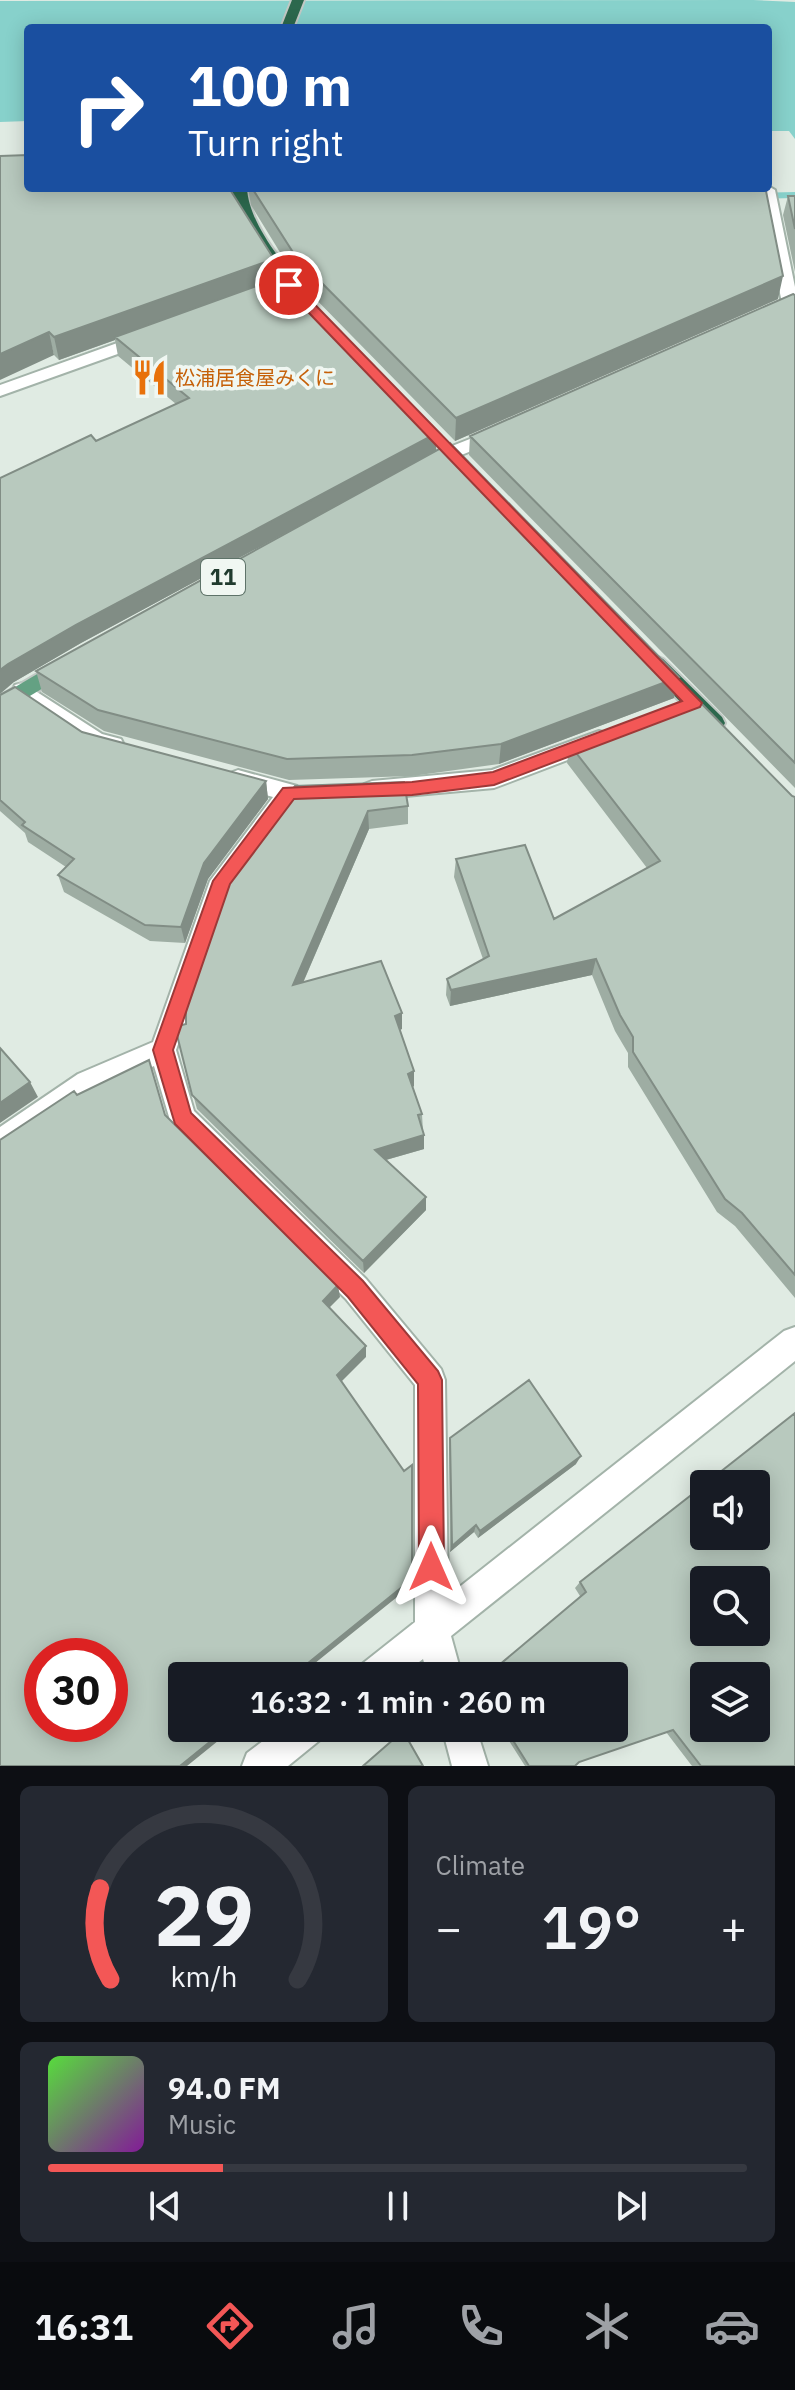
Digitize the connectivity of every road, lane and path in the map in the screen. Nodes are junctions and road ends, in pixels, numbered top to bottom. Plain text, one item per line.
1 (298, 0) edge
2 (289, 24) edge
3 (239, 192) edge
4 (767, 192) edge
5 (787, 307) edge
6 (321, 319) edge
7 (159, 333) edge
8 (0, 391) edge
9 (516, 426) edge
10 (446, 456) edge
11 (638, 646) edge
12 (89, 651) edge
13 (11, 698) edge
14 (694, 703) junction
15 (665, 714) edge
16 (622, 730) edge
17 (724, 734) edge
18 (141, 753) edge
19 (215, 772) edge
20 (351, 790) edge
21 (163, 1050) junction
22 (0, 1143) edge
23 (795, 1342) edge
24 (432, 1630) junction
25 (392, 1662) edge
26 (441, 1662) edge
27 (290, 1742) edge
28 (463, 1742) edge
29 (260, 1766) edge
30 (470, 1766) edge

1 - 2 highway
3 - 6 highway
4 - 5 street
7 - 8 street
9 - 10 street
11 - 14 highway
12 - 13 main road
13 - 18 street
14 - 15 street
14 - 17 highway
16 - 20 street
19 - 21 street
21 - 22 street
21 - 24 street
23 - 24 street
24 - 25 street
24 - 26 street
27 - 29 street
28 - 30 street

